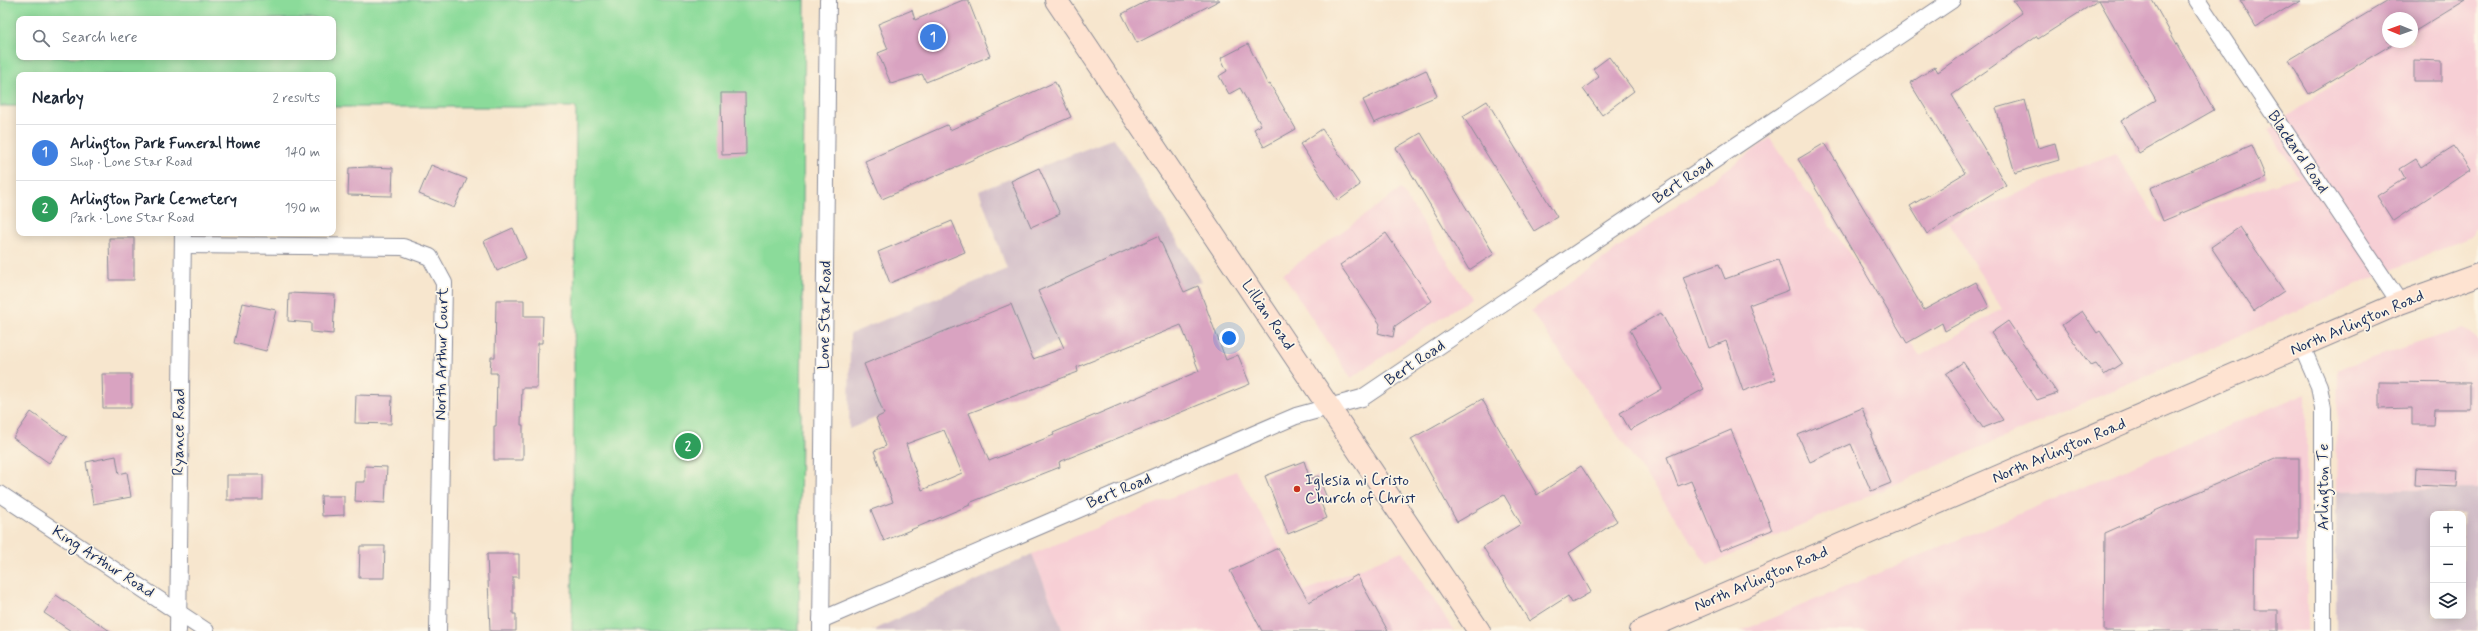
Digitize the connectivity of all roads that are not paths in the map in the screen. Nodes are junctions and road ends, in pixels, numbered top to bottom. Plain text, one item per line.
1 (828, 0) edge
2 (1952, 0) edge
3 (2197, 0) edge
4 (1063, 3) edge
5 (183, 239) edge
6 (2478, 275) edge
7 (2400, 303) junction
8 (2302, 347) junction
9 (1329, 407) junction
10 (0, 494) edge
11 (178, 611) junction
12 (821, 625) edge
13 (178, 631) edge
14 (206, 631) edge
15 (438, 631) edge
16 (1479, 631) edge
17 (1641, 631) edge
18 (2323, 631) edge

1 - 12 street, Lone Star Road
2 - 9 street, Bert Road
3 - 7 street, Blackard Road
4 - 9 main road, Lillian Road
5 - 11 street, Ryance Road
5 - 15 street, North Arthur Court
6 - 7 main road, North Arlington Road
7 - 8 main road, North Arlington Road
8 - 17 main road, North Arlington Road
8 - 18 street, Arlington Te
9 - 12 street, Bert Road
9 - 16 main road, Lillian Road
10 - 11 street, King Arthur Road
11 - 13 street, Ryance Road
11 - 14 street, King Arthur Road

